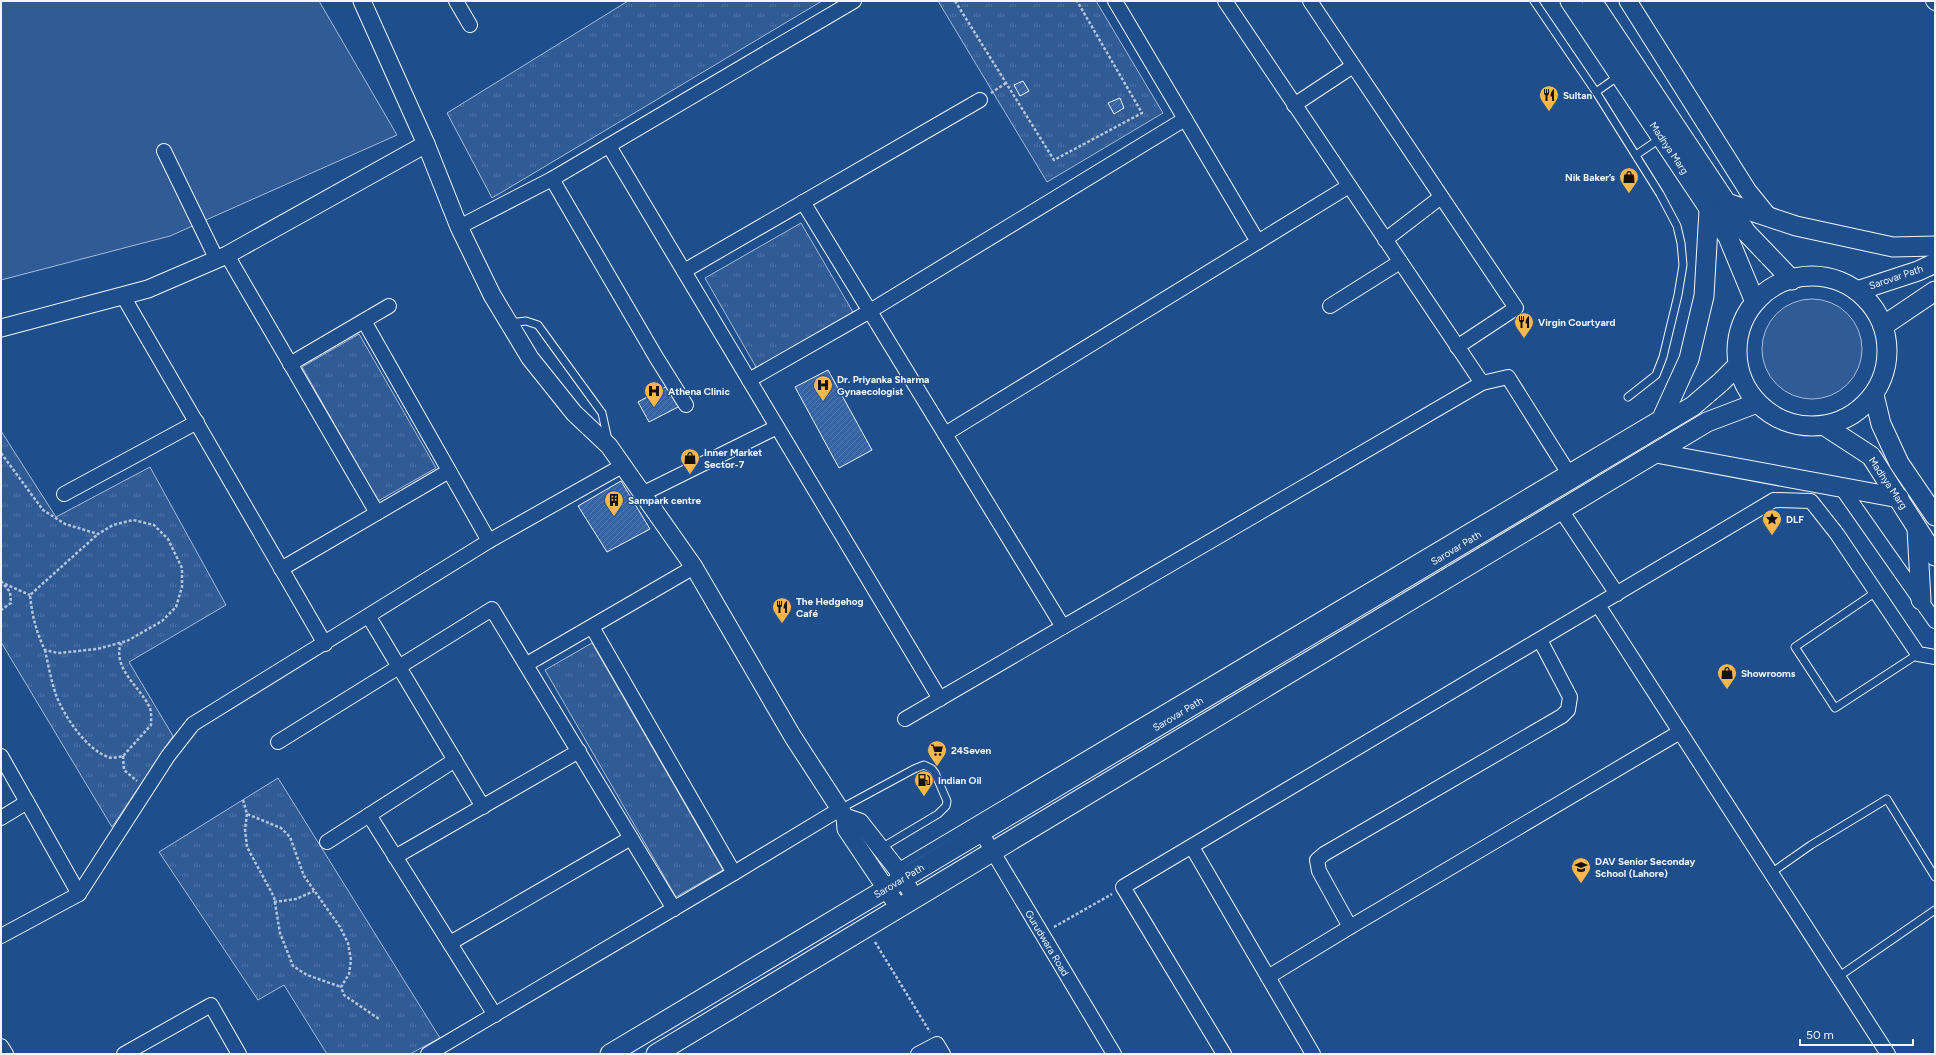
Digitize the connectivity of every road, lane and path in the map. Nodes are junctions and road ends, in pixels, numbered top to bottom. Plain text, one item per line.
1 (363, 1) edge
2 (456, 1) edge
3 (854, 1) edge
4 (955, 1) edge
5 (1077, 1) edge
6 (1116, 1) edge
7 (1225, 1) edge
8 (1310, 1) edge
9 (1534, 1) edge
10 (1570, 1) edge
11 (1592, 1) edge
12 (1628, 1) edge
13 (470, 25) dead end
14 (1353, 66) junction
15 (1620, 74) junction
16 (1596, 92) junction
17 (980, 100) dead end
18 (1294, 105) junction
19 (1185, 118) junction
20 (1662, 138) junction
21 (426, 144) junction
22 (609, 146) junction
23 (164, 151) dead end
24 (1636, 155) junction
25 (552, 179) junction
26 (1348, 186) junction
27 (1441, 197) junction
28 (803, 202) junction
29 (1727, 203) junction
30 (1709, 210) junction
31 (1769, 217) junction
32 (459, 227) junction
33 (1385, 240) junction
34 (1258, 242) junction
35 (1935, 246) edge
36 (222, 258) junction
37 (1400, 262) junction
38 (1935, 263) edge
39 (684, 271) junction
40 (1792, 280) junction
41 (1857, 291) junction
42 (1935, 291) edge
43 (123, 296) junction
44 (1755, 302) junction
45 (389, 306) dead end
46 (1330, 306) dead end
47 (870, 311) junction
48 (364, 320) junction
49 (509, 323) junction
50 (1883, 326) junction
51 (1, 328) edge
52 (1457, 347) junction
53 (290, 364) junction
54 (1738, 365) junction
55 (749, 380) junction
56 (1482, 383) junction
57 (1874, 395) junction
58 (1628, 397) dead end
59 (1757, 403) junction
60 (686, 405) dead end
61 (1666, 409) junction
62 (196, 422) junction
63 (1825, 426) junction
64 (777, 427) junction
65 (1658, 427) junction
66 (945, 434) junction
67 (610, 446) junction
68 (1, 453) edge
69 (1656, 453) junction
70 (1588, 463) junction
71 (622, 466) junction
72 (1566, 469) junction
73 (449, 471) junction
74 (1841, 487) junction
75 (64, 494) dead end
76 (642, 494) junction
77 (1899, 498) junction
78 (1561, 510) junction
79 (377, 513) junction
80 (1935, 513) edge
81 (1917, 527) junction
82 (98, 534) junction
83 (489, 541) junction
84 (1935, 556) edge
85 (694, 567) junction
86 (281, 569) junction
87 (1, 581) edge
88 (4, 584) junction
89 (1876, 592) junction
90 (1616, 594) junction
91 (30, 595) junction
92 (1921, 600) junction
93 (1598, 605) junction
94 (1, 610) edge
95 (369, 617) junction
96 (1935, 621) edge
97 (592, 627) junction
98 (1063, 627) junction
99 (1540, 640) junction
100 (121, 643) junction
101 (325, 644) junction
102 (45, 650) junction
103 (1918, 654) junction
104 (1935, 657) edge
105 (527, 664) junction
106 (399, 667) junction
107 (940, 699) junction
108 (905, 719) dead end
109 (1680, 732) junction
110 (278, 742) dead end
111 (579, 751) junction
112 (1, 756) edge
113 (123, 756) junction
114 (455, 760) junction
115 (147, 788) junction
116 (243, 800) dead end
117 (27, 802) junction
118 (483, 807) junction
119 (842, 813) junction
120 (247, 814) junction
121 (369, 815) junction
122 (1, 818) edge
123 (980, 832) junction
124 (631, 838) junction
125 (327, 842) dead end
126 (1192, 847) junction
127 (881, 848) junction
128 (992, 852) junction
129 (395, 857) junction
130 (900, 873) junction
131 (1771, 873) junction
132 (734, 874) junction
133 (1935, 877) edge
134 (1123, 887) junction
135 (887, 888) junction
136 (314, 891) junction
137 (79, 894) junction
138 (915, 898) junction
139 (274, 902) junction
140 (899, 908) junction
141 (674, 909) junction
142 (1935, 910) edge
143 (1350, 927) junction
144 (866, 928) junction
145 (1053, 928) dead end
146 (1, 936) edge
147 (450, 943) junction
148 (1838, 977) junction
149 (1268, 978) junction
150 (341, 987) junction
151 (495, 1015) junction
152 (379, 1019) dead end
153 (1, 1046) edge
154 (940, 1049) edge
155 (6, 1054) edge
156 (124, 1054) edge
157 (239, 1054) edge
158 (428, 1054) edge
159 (610, 1054) edge
160 (656, 1054) edge
161 (918, 1054) edge
162 (1114, 1054) edge
163 (1224, 1054) edge
164 (1313, 1054) edge
165 (1888, 1054) edge

1 - 21 street
2 - 13 street
3 - 22 street
4 - 5 path
6 - 19 street
7 - 18 street
8 - 14 street
9 - 16 lane
10 - 15 main road, Madhya Marg
11 - 29 main road, Madhya Marg
12 - 31 street
14 - 18 street
14 - 27 street
15 - 16 lane
15 - 20 main road, Madhya Marg
16 - 24 lane
17 - 28 street
18 - 26 street
19 - 34 street
19 - 47 street
20 - 24 lane
20 - 30 main road, Madhya Marg
21 - 32 street
21 - 36 street
22 - 25 street
22 - 39 street
23 - 36 street
24 - 58 lane
25 - 32 street
25 - 60 street
26 - 33 street
26 - 34 street
27 - 33 street
27 - 52 street
28 - 39 street
28 - 47 street
29 - 31 main road
29 - 40 main road, Madhya Marg
30 - 44 main road, Madhya Marg
30 - 61 main road
31 - 35 main road
32 - 49 street
33 - 37 street
34 - 66 street
36 - 43 street
36 - 53 street
37 - 46 street
37 - 52 street
38 - 41 main road, Sarovar Path
39 - 55 street
40 - 41 main road
40 - 44 main road
41 - 50 main road
42 - 50 main road
43 - 51 street
43 - 62 street
44 - 54 main road
45 - 48 street
47 - 55 street
47 - 66 street
48 - 53 street
48 - 73 street
49 - 67 street
49 - 67 lane
50 - 57 main road
52 - 56 street
53 - 79 street
54 - 59 main road
54 - 65 main road, Sarovar Path
55 - 64 street
56 - 72 street
56 - 98 street
57 - 63 main road
57 - 80 main road, Madhya Marg
59 - 63 main road
59 - 69 main road
61 - 65 main road
61 - 70 lane
62 - 75 street
62 - 86 street
63 - 77 main road, Madhya Marg
64 - 76 street
64 - 107 street
65 - 70 main road, Sarovar Path
66 - 98 street
67 - 71 street
68 - 82 path
69 - 74 main road
69 - 78 main road
70 - 72 lane
70 - 123 main road, Sarovar Path
71 - 76 street
71 - 83 street
72 - 130 lane
73 - 79 street
73 - 83 street
74 - 77 main road
74 - 92 street
76 - 85 street
77 - 81 main road, Madhya Marg
78 - 90 street
78 - 128 main road
79 - 86 street
81 - 84 main road, Madhya Marg
81 - 92 main road
82 - 91 path
82 - 100 path
83 - 95 street
85 - 97 street
85 - 119 street
86 - 101 street
87 - 88 path
88 - 91 path
88 - 94 path
89 - 90 street
89 - 103 street
89 - 103 lane
90 - 93 street
91 - 102 path
92 - 96 street
93 - 99 street
93 - 109 street
95 - 101 street
95 - 106 street
97 - 105 street
97 - 132 street
98 - 107 street
99 - 126 street
99 - 143 street
100 - 102 path
100 - 113 path
101 - 115 street
102 - 113 path
103 - 104 street
105 - 106 street
105 - 111 street
106 - 110 street
106 - 114 street
107 - 108 street
109 - 131 street
109 - 143 street
111 - 118 street
111 - 124 street
112 - 117 street
113 - 115 path
114 - 118 street
114 - 121 street
115 - 137 street
116 - 120 path
117 - 122 street
117 - 137 street
118 - 129 street
119 - 127 street
119 - 127 lane
119 - 132 street
119 - 135 street
120 - 136 path
120 - 139 path
121 - 125 street
121 - 129 street
123 - 128 street, Gurudwara Road
123 - 130 main road, Sarovar Path
124 - 141 street
124 - 147 street
126 - 134 street
126 - 149 street
127 - 130 street
128 - 138 main road
128 - 162 street, Gurudwara Road
129 - 147 street
130 - 135 main road, Sarovar Path
130 - 138 street
131 - 133 lane
131 - 148 street
132 - 141 street
134 - 145 path
134 - 163 street
135 - 140 street
135 - 159 main road, Sarovar Path
136 - 139 path
136 - 150 path
137 - 146 street
138 - 140 main road
139 - 150 path
140 - 144 main road
141 - 151 street
142 - 148 lane
143 - 149 street
144 - 154 path
144 - 160 main road
147 - 151 street
148 - 165 street
149 - 164 street
150 - 152 path
151 - 158 street
153 - 155 street
154 - 161 street
156 - 157 street

